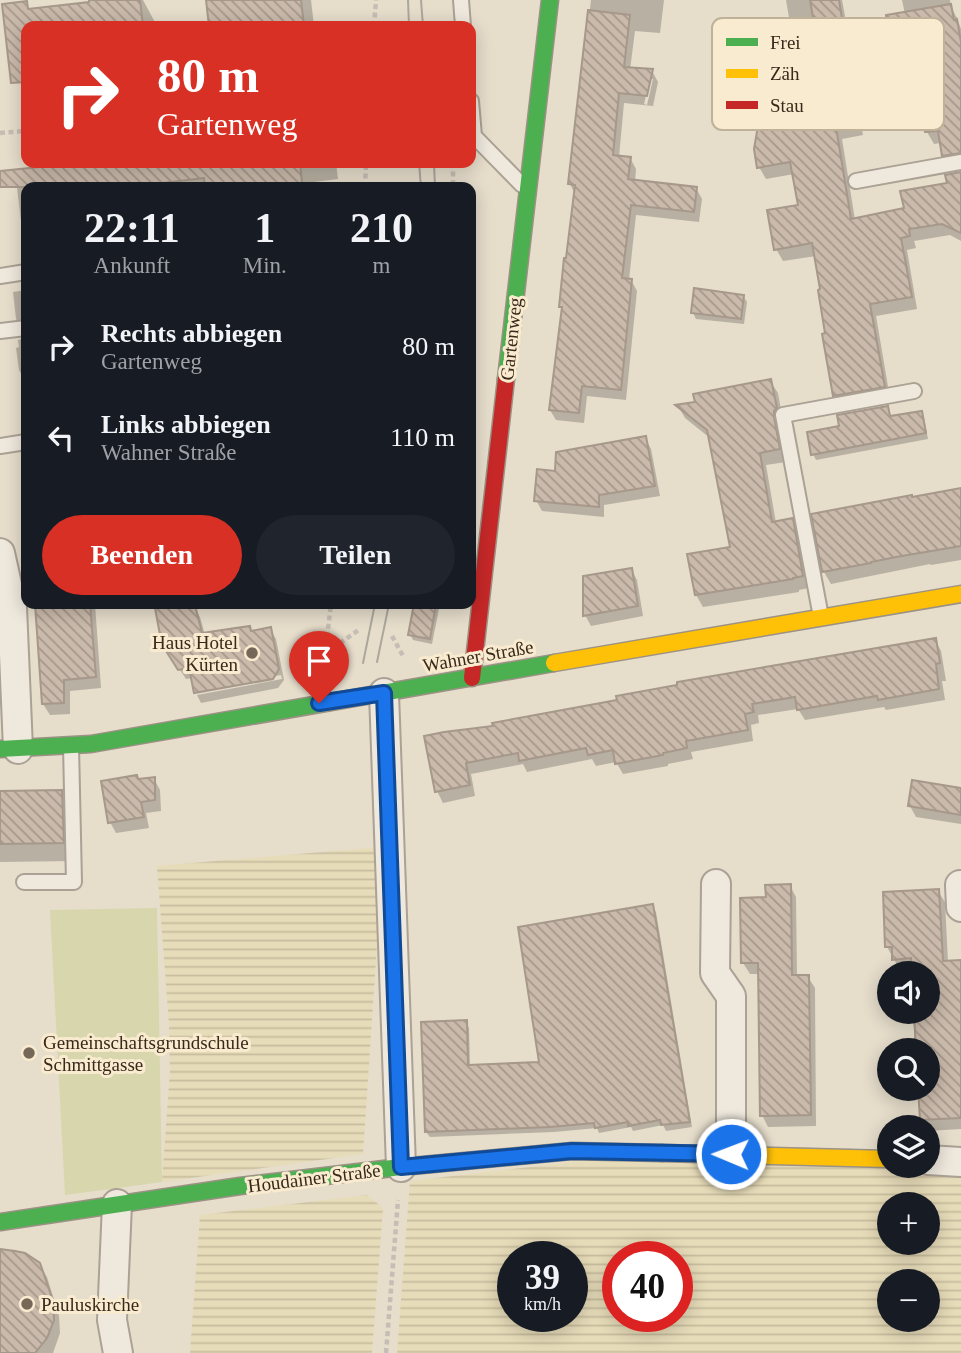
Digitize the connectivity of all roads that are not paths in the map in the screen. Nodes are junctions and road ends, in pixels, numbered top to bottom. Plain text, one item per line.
1 (461, 0) edge
2 (550, 0) edge
3 (463, 21) edge
4 (476, 138) edge
5 (961, 162) edge
6 (856, 181) dead end
7 (528, 190) junction
8 (21, 273) edge
9 (0, 275) edge
10 (21, 329) edge
11 (0, 331) edge
12 (914, 391) dead end
13 (21, 443) edge
14 (0, 446) edge
15 (0, 554) edge
16 (961, 594) edge
17 (821, 618) junction
18 (472, 678) junction
19 (384, 693) junction
20 (71, 745) junction
21 (9, 749) edge
22 (24, 882) dead end
23 (716, 884) dead end
24 (961, 885) edge
25 (961, 907) edge
26 (731, 1154) junction
27 (877, 1159) edge
28 (940, 1161) edge
29 (961, 1162) edge
30 (401, 1167) junction
31 (117, 1204) junction
32 (0, 1222) edge
33 (118, 1353) edge

1 - 3 lane
2 - 7 street, Gartenweg
4 - 7 lane
5 - 6 lane
7 - 18 street, Gartenweg
8 - 9 lane
10 - 11 lane
12 - 17 lane
13 - 14 lane
15 - 21 street
16 - 17 street, Wahner Straße
17 - 18 street, Wahner Straße
18 - 19 street, Wahner Straße
19 - 20 street, Wahner Straße
19 - 30 street
20 - 21 street, Wahner Straße
20 - 22 lane
23 - 26 street
24 - 25 street
26 - 27 street, Houdainer Straße
26 - 30 street, Houdainer Straße
28 - 29 street
30 - 31 street, Houdainer Straße
31 - 32 street, Houdainer Straße
31 - 33 street

